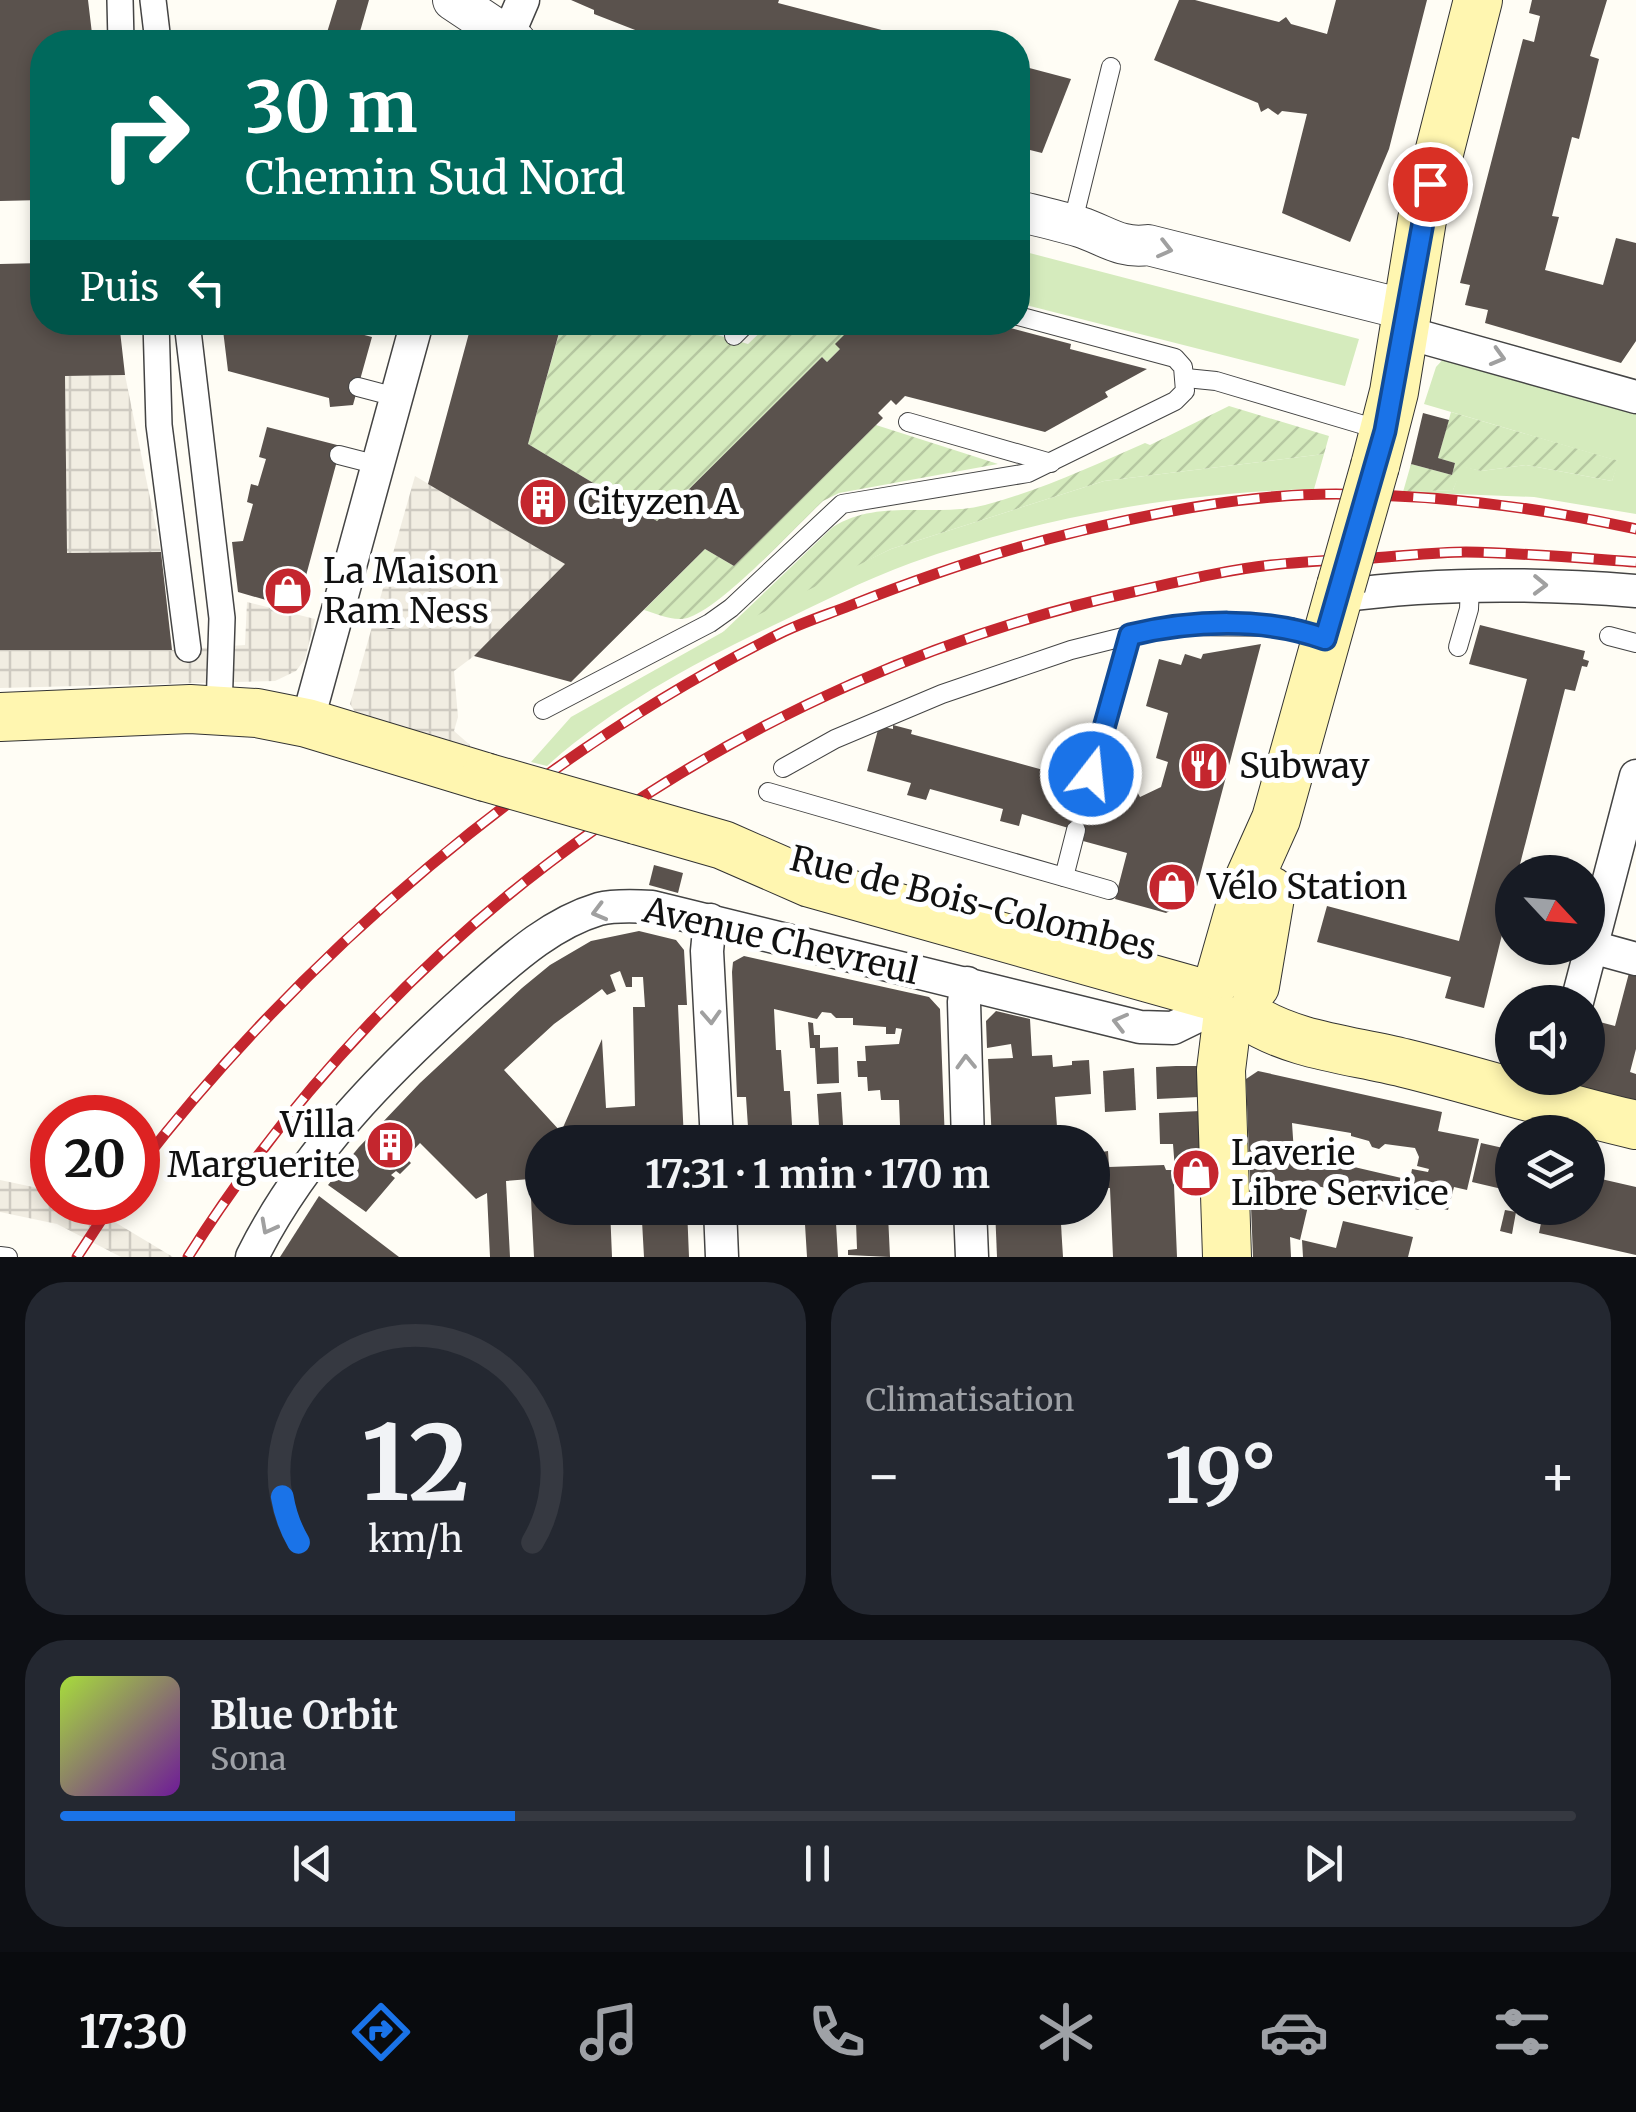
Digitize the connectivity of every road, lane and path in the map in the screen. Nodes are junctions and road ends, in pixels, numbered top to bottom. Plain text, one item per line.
1 (120, 0) edge
2 (154, 0) edge
3 (453, 0) edge
4 (523, 0) edge
5 (1478, 0) edge
6 (121, 30) edge
7 (157, 30) edge
8 (494, 30) edge
9 (513, 30) edge
10 (1111, 67) dead end
11 (1030, 214) edge
12 (1072, 225) junction
13 (1030, 319) edge
14 (1405, 321) junction
15 (156, 335) edge
16 (189, 335) edge
17 (413, 335) edge
18 (1186, 378) junction
19 (358, 387) dead end
20 (1636, 396) edge
21 (396, 397) junction
22 (908, 422) dead end
23 (1380, 449) junction
24 (339, 456) dead end
25 (1051, 462) junction
26 (378, 465) junction
27 (1470, 584) junction
28 (1636, 591) edge
29 (339, 606) junction
30 (1335, 607) junction
31 (390, 619) dead end
32 (1130, 635) junction
33 (1609, 636) dead end
34 (1636, 643) edge
35 (1458, 646) dead end
36 (188, 649) dead end
37 (219, 710) junction
38 (543, 710) dead end
39 (0, 717) edge
40 (306, 723) junction
41 (783, 768) dead end
42 (1091, 774) dead end
43 (1636, 776) edge
44 (768, 792) dead end
45 (1076, 830) dead end
46 (1064, 877) junction
47 (1109, 890) dead end
48 (1605, 896) edge
49 (710, 920) junction
50 (1605, 951) edge
51 (1636, 959) edge
52 (967, 983) junction
53 (1230, 997) junction
54 (1495, 1081) edge
55 (1561, 1095) edge
56 (716, 1125) edge
57 (968, 1125) edge
58 (1636, 1125) edge
59 (721, 1225) edge
60 (971, 1225) edge
61 (0, 1256) edge
62 (8, 1257) edge
63 (252, 1257) edge
64 (722, 1257) edge
65 (972, 1257) edge
66 (1227, 1257) edge

1 - 6 street
2 - 7 street
3 - 8 street
4 - 9 street
5 - 14 main road
10 - 12 lane
11 - 12 street
12 -> 14 street
13 - 18 lane
14 -> 20 street
14 - 23 main road
15 - 36 street
16 - 37 street
17 - 21 street
18 - 23 lane
18 - 25 lane
19 - 21 lane
21 - 26 street
22 - 25 lane
23 - 30 main road, bridge
24 - 26 lane
25 - 38 lane
26 - 29 street
27 -> 28 street
27 - 30 street
27 - 35 lane
29 - 31 lane
29 - 40 street
30 - 32 lane
30 - 53 main road
32 - 41 lane
32 - 42 lane
33 - 34 lane
37 - 39 main road
37 - 40 main road
40 - 53 main road, Rue de Bois-Colombes, bridge
43 - 48 street
44 - 46 lane
45 - 46 lane
46 - 47 lane
49 - 52 street, Avenue Chevreul
49 -> 56 street
49 -> 63 street, Avenue Chevreul
50 - 51 street
53 -> 52 street, Avenue Chevreul
57 -> 52 street
53 - 54 main road
53 - 66 main road
55 - 58 main road
59 - 64 street
60 - 65 street
61 - 62 lane

